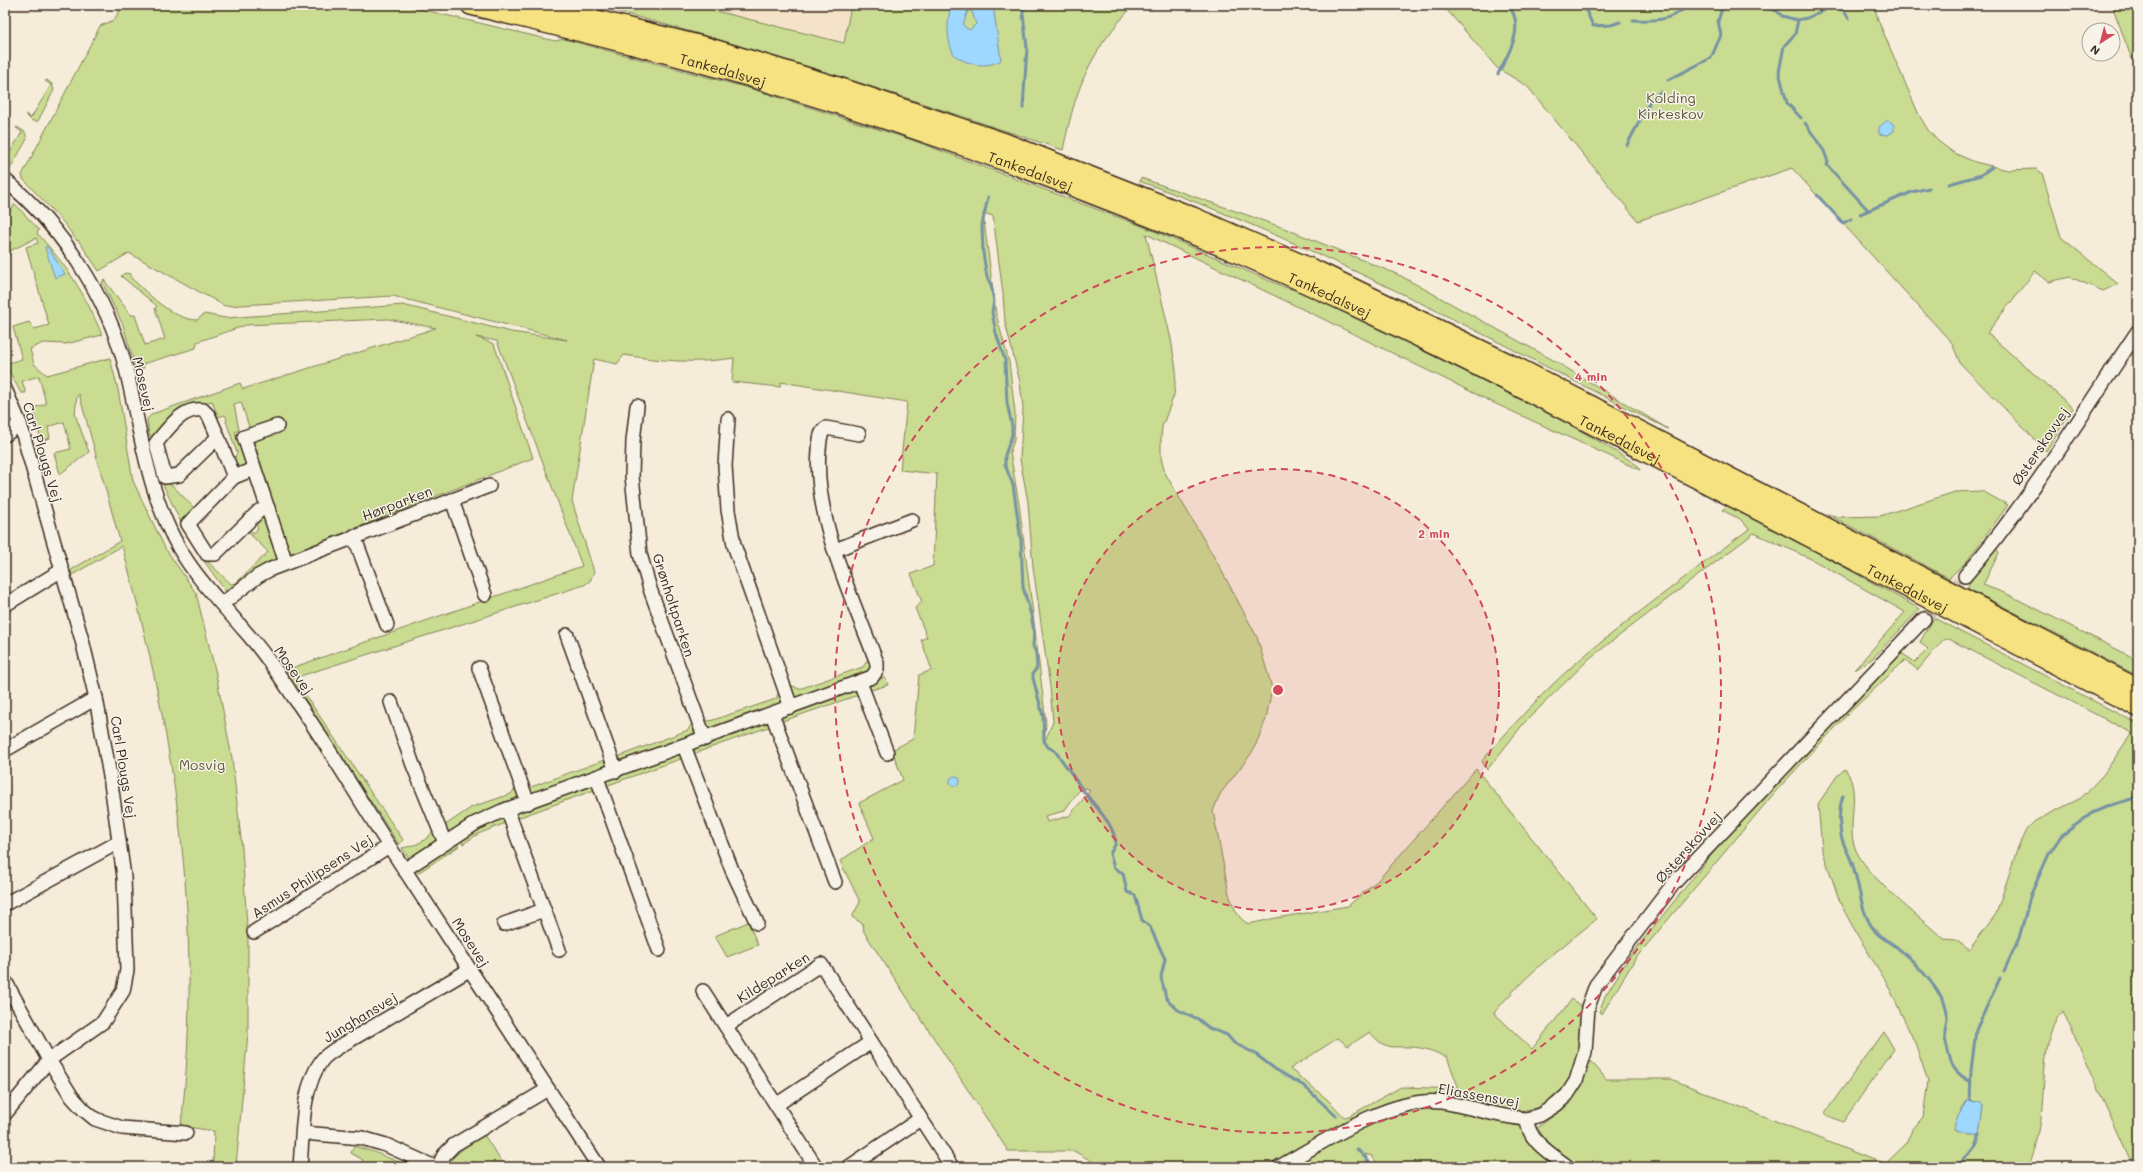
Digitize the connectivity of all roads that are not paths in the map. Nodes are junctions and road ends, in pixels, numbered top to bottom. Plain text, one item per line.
1 (471, 5) edge
2 (536, 5) edge
3 (5, 180) edge
4 (2138, 331) edge
5 (5, 390) edge
6 (637, 406) dead end
7 (728, 419) dead end
8 (20, 424) junction
9 (277, 426) dead end
10 (859, 434) dead end
11 (5, 436) edge
12 (218, 437) junction
13 (254, 470) junction
14 (234, 477) junction
15 (489, 486) dead end
16 (452, 500) junction
17 (268, 508) junction
18 (912, 520) dead end
19 (354, 536) junction
20 (835, 550) junction
21 (286, 563) junction
22 (62, 570) junction
23 (1965, 576) tunnel mouth
24 (485, 595) dead end
25 (222, 604) junction
26 (5, 605) edge
27 (1924, 619) tunnel mouth
28 (387, 625) dead end
29 (567, 635) dead end
30 (479, 668) dead end
31 (860, 682) junction
32 (2138, 689) edge
33 (96, 698) junction
34 (391, 702) dead end
35 (791, 707) junction
36 (2138, 707) edge
37 (772, 714) junction
38 (704, 739) junction
39 (684, 746) junction
40 (5, 750) edge
41 (887, 753) dead end
42 (616, 771) junction
43 (597, 778) junction
44 (528, 803) junction
45 (507, 809) junction
46 (119, 842) junction
47 (445, 843) junction
48 (389, 846) junction
49 (404, 870) junction
50 (835, 882) dead end
51 (5, 904) edge
52 (544, 910) junction
53 (757, 916) dead end
54 (504, 924) dead end
55 (254, 932) dead end
56 (559, 950) dead end
57 (659, 950) dead end
58 (470, 970) junction
59 (5, 982) edge
60 (702, 990) dead end
61 (726, 1026) junction
62 (871, 1042) junction
63 (50, 1060) junction
64 (548, 1089) junction
65 (776, 1105) junction
66 (5, 1114) edge
67 (920, 1119) junction
68 (1527, 1119) junction
69 (186, 1133) dead end
70 (303, 1133) junction
71 (411, 1162) edge
72 (865, 1162) edge
73 (300, 1167) edge
74 (435, 1167) edge
75 (438, 1167) edge
76 (599, 1167) edge
77 (816, 1167) edge
78 (849, 1167) edge
79 (952, 1167) edge
80 (1279, 1167) edge
81 (1568, 1167) edge

1 - 36 highway, Tankedalsvej
2 - 32 highway, Tankedalsvej
3 - 25 street, Mosevej
4 - 23 street, Østerskovvej
5 - 8 street, Carl Plougs Vej
6 - 38 street, Grønholtparken
7 - 35 street
8 - 11 street
8 - 22 street, Carl Plougs Vej
9 - 13 street
10 - 20 street
12 - 12 street
12 - 14 street
13 - 14 street
13 - 17 street
14 - 17 street
15 - 16 street, Hørparken
16 - 19 street, Hørparken
16 - 24 street, Hørparken
17 - 21 street
18 - 20 street
19 - 21 street, Hørparken
19 - 28 street, Hørparken
20 - 31 street
21 - 25 street, Hørparken
22 - 26 street
22 - 33 street, Carl Plougs Vej
25 - 48 street, Mosevej
27 - 68 street, Østerskovvej
29 - 42 street
30 - 44 street
31 - 35 street
31 - 41 street
33 - 40 street
33 - 46 street, Carl Plougs Vej
34 - 47 street
35 - 37 street
37 - 38 street
37 - 50 street
38 - 39 street
39 - 42 street
39 - 53 street
42 - 43 street
43 - 44 street
43 - 57 street
44 - 45 street
45 - 47 street
45 - 52 street
46 - 51 street
46 - 63 street, Carl Plougs Vej
47 - 49 street
48 - 49 street, Mosevej
48 - 55 street, Asmus Philipsens Vej
49 - 58 street, Mosevej
52 - 54 street
52 - 56 street
58 - 64 street, Mosevej
58 - 70 street, Junghansvej
59 - 63 street
60 - 61 street
61 - 62 street, Kildeparken
61 - 65 street
62 - 65 street
62 - 67 street, Kildeparken
63 - 66 street, Carl Plougs Vej
63 - 69 street
64 - 75 street
64 - 76 street, Mosevej
65 - 77 street
67 - 72 street
67 - 79 street, Kildeparken
68 - 80 street, Eliassensvej
68 - 81 street, Eliassensvej
70 - 71 street
70 - 73 street, Junghansvej
71 - 74 street
72 - 78 street

